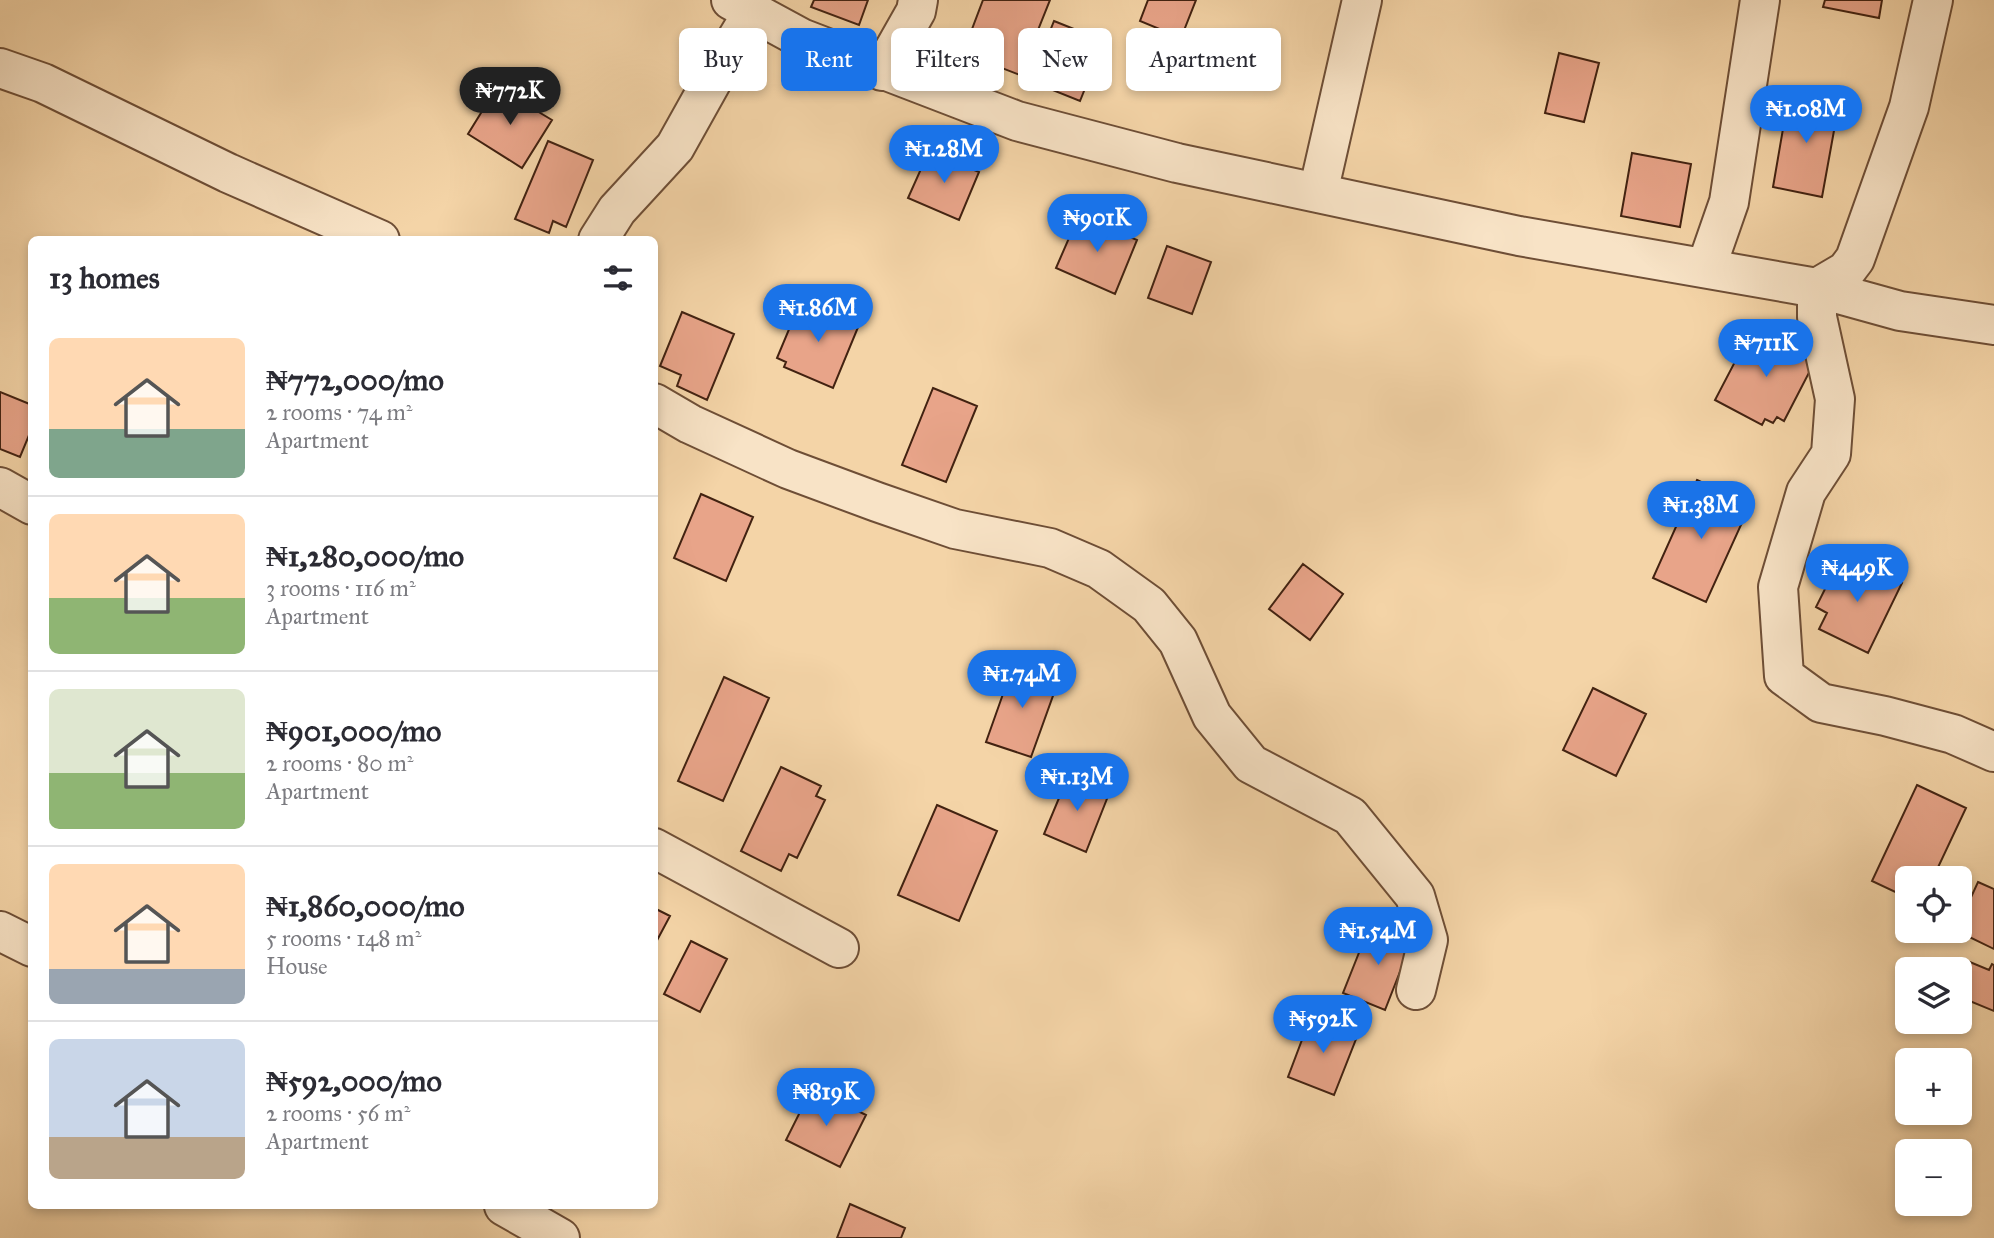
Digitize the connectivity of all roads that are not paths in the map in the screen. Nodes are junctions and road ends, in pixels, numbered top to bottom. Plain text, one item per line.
1 (918, 0) edge
2 (1362, 0) edge
3 (1760, 0) edge
4 (1933, 0) edge
5 (742, 6) edge
6 (0, 68) edge
7 (882, 71) junction
8 (1318, 193) junction
9 (371, 236) edge
10 (601, 236) edge
11 (1706, 268) junction
12 (1817, 288) junction
13 (1994, 326) edge
14 (658, 406) edge
15 (0, 487) edge
16 (28, 503) edge
17 (1994, 752) edge
18 (658, 850) edge
19 (0, 931) edge
20 (28, 945) edge
21 (839, 948) dead end
22 (1416, 990) dead end
23 (509, 1209) edge
24 (560, 1238) edge

1 - 7 street
2 - 8 street
3 - 11 street
4 - 12 street
5 - 7 street
5 - 10 street
6 - 9 street
7 - 8 street
8 - 11 street
11 - 12 street
12 - 13 street
12 - 17 street
14 - 22 street
15 - 16 street
18 - 21 street
19 - 20 street
23 - 24 street

